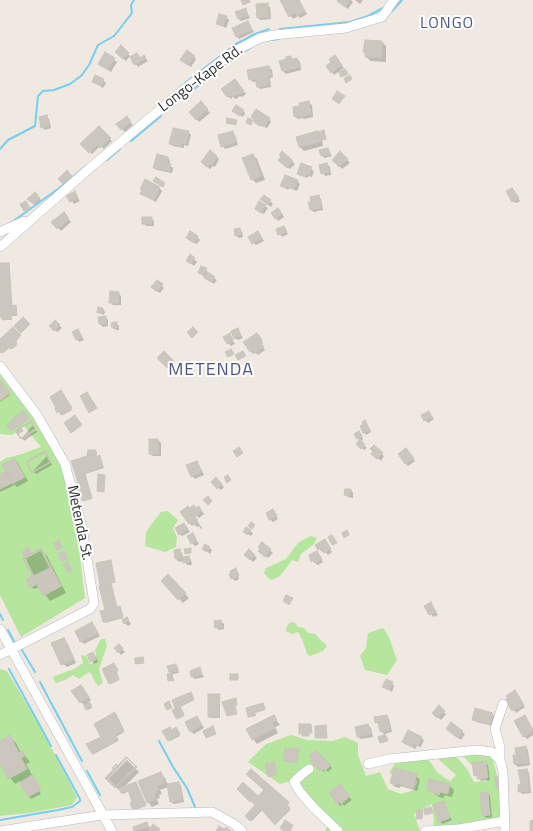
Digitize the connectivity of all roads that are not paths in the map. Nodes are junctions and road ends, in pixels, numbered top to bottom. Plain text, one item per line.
1 (394, 0) edge
2 (34, 216) junction
3 (0, 232) edge
4 (0, 248) edge
5 (0, 366) edge
6 (0, 629) edge
7 (10, 649) junction
8 (0, 655) edge
9 (503, 704) dead end
10 (500, 760) junction
11 (368, 764) dead end
12 (309, 769) dead end
13 (102, 815) junction
14 (505, 821) junction
15 (0, 831) edge
16 (112, 831) edge
17 (242, 831) edge
18 (338, 831) edge
19 (425, 831) edge
20 (505, 831) edge

1 - 2 street, Longo-Kape Rd.
2 - 3 street
2 - 4 street
5 - 7 street, Metenda St.
6 - 7 street
7 - 8 street
7 - 13 street
9 - 10 street
10 - 11 street
10 - 14 street
12 - 18 street
13 - 15 street
13 - 16 street
13 - 17 street
14 - 19 street
14 - 20 street

